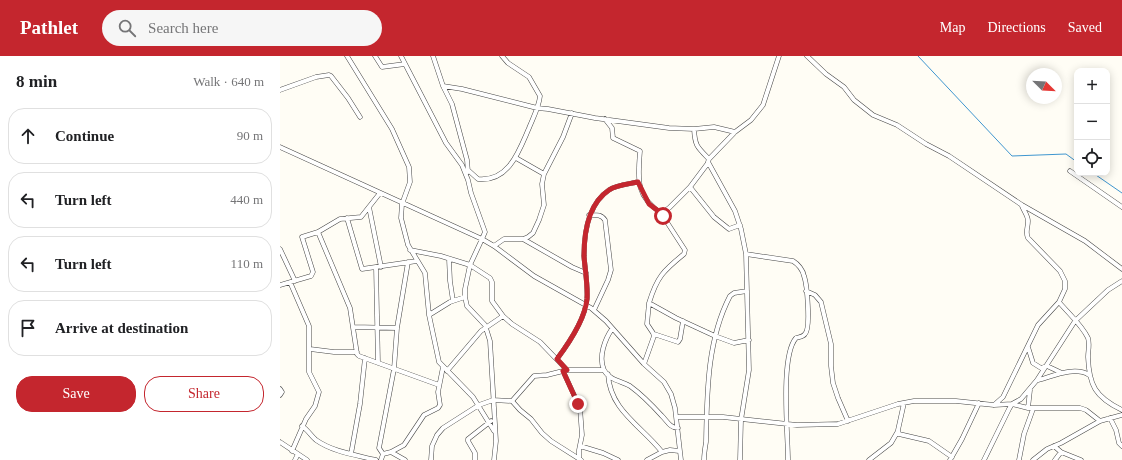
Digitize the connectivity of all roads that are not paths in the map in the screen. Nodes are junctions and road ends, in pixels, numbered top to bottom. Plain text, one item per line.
1 (348, 56) edge
2 (375, 56) edge
3 (401, 56) edge
4 (433, 56) edge
5 (502, 56) edge
6 (779, 56) edge
7 (807, 56) edge
8 (405, 64) junction
9 (443, 86) junction
10 (280, 90) edge
11 (537, 108) junction
12 (572, 114) junction
13 (360, 117) dead end
14 (605, 119) junction
15 (694, 129) junction
16 (735, 132) junction
17 (280, 147) edge
18 (516, 158) junction
19 (708, 161) junction
20 (468, 170) junction
21 (1070, 171) dead end
22 (544, 174) junction
23 (467, 176) junction
24 (638, 182) junction
25 (690, 187) junction
26 (380, 193) junction
27 (402, 204) junction
28 (1022, 205) junction
29 (369, 207) junction
30 (1122, 207) edge
31 (661, 213) junction
32 (589, 215) junction
33 (347, 218) junction
34 (740, 225) junction
35 (318, 232) junction
36 (523, 239) junction
37 (482, 240) junction
38 (494, 246) junction
39 (280, 249) edge
40 (410, 250) junction
41 (746, 254) junction
42 (449, 259) junction
43 (417, 261) junction
44 (408, 262) junction
45 (470, 265) junction
46 (376, 267) junction
47 (381, 267) junction
48 (1121, 268) edge
49 (586, 273) junction
50 (1122, 275) edge
51 (295, 281) junction
52 (290, 282) junction
53 (1121, 282) edge
54 (280, 285) edge
55 (747, 291) junction
56 (806, 291) junction
57 (465, 296) junction
58 (453, 301) junction
59 (1059, 302) junction
60 (649, 303) junction
61 (586, 305) junction
62 (594, 310) junction
63 (429, 314) junction
64 (503, 316) junction
65 (683, 321) junction
66 (1075, 321) junction
67 (354, 327) junction
68 (377, 327) junction
69 (486, 327) junction
70 (397, 328) junction
71 (612, 329) junction
72 (654, 334) junction
73 (715, 336) junction
74 (749, 340) junction
75 (1028, 347) junction
76 (310, 349) junction
77 (357, 352) junction
78 (365, 358) junction
79 (557, 359) junction
80 (378, 363) junction
81 (644, 364) junction
82 (1047, 366) junction
83 (443, 367) junction
84 (394, 369) junction
85 (565, 370) junction
86 (604, 370) junction
87 (447, 371) junction
88 (1062, 373) junction
89 (608, 374) junction
90 (1089, 375) junction
91 (1037, 380) junction
92 (439, 385) junction
93 (280, 389) edge
94 (1030, 389) junction
95 (280, 395) edge
96 (493, 400) junction
97 (512, 401) junction
98 (904, 403) junction
99 (979, 403) junction
100 (1012, 404) junction
101 (479, 405) junction
102 (994, 405) junction
103 (1030, 409) junction
104 (1122, 410) edge
105 (1122, 415) edge
106 (677, 417) junction
107 (494, 418) junction
108 (706, 418) junction
109 (1110, 418) junction
110 (741, 420) junction
111 (848, 421) junction
112 (1100, 421) junction
113 (489, 423) junction
114 (787, 424) junction
115 (302, 426) junction
116 (678, 428) junction
117 (495, 431) junction
118 (898, 431) junction
119 (280, 442) edge
120 (580, 446) junction
121 (1054, 446) junction
122 (1122, 446) edge
123 (292, 451) junction
124 (679, 451) junction
125 (392, 452) junction
126 (662, 452) junction
127 (1061, 452) junction
128 (298, 454) junction
129 (351, 454) junction
130 (383, 454) junction
131 (580, 459) edge
132 (951, 459) edge
133 (985, 459) edge
134 (295, 460) edge
135 (307, 460) edge
136 (376, 460) edge
137 (381, 460) edge
138 (405, 460) edge
139 (431, 460) edge
140 (475, 460) edge
141 (494, 460) edge
142 (618, 460) edge
143 (647, 460) edge
144 (680, 460) edge
145 (704, 460) edge
146 (740, 460) edge
147 (788, 460) edge
148 (869, 460) edge
149 (1019, 460) edge
150 (1033, 460) edge
151 (1055, 460) edge
152 (1081, 460) edge

1 - 27 street
2 - 8 street
3 - 8 street
4 - 9 street
5 - 11 street
6 - 16 street
7 - 28 street
8 - 23 street
9 - 11 street
9 - 20 street
10 - 13 street
11 - 12 street
11 - 18 street
12 - 14 street
12 - 22 street
14 - 15 street
14 - 24 street
15 - 16 street
15 - 19 street
16 - 19 street
17 - 26 street
18 - 20 street
18 - 22 street
19 - 25 street
19 - 34 street
20 - 23 street
21 - 30 street
22 - 36 street
23 - 37 street
24 - 31 street
24 - 32 street
25 - 31 street
25 - 34 street
26 - 27 street
26 - 29 street
27 - 37 street
27 - 40 street
28 - 48 street
28 - 59 street
29 - 33 street
29 - 47 street
31 - 60 street
32 - 49 street
32 - 62 street
33 - 35 street
33 - 46 street
34 - 41 street
35 - 51 street
35 - 67 street
36 - 38 street
36 - 49 street
37 - 38 street
37 - 45 street
38 - 61 street
39 - 51 street
40 - 42 street
40 - 43 street
41 - 55 street
41 - 56 street
42 - 45 street
42 - 58 street
43 - 44 street
43 - 63 street
44 - 47 street
44 - 70 street
45 - 57 street
45 - 64 street
46 - 47 street
46 - 68 street
48 - 50 street
49 - 61 street
50 - 53 street
51 - 52 street
52 - 54 street
52 - 76 street
53 - 66 street
55 - 73 street
55 - 74 street
56 - 111 street
56 - 114 street
57 - 58 street
57 - 69 street
58 - 63 street
59 - 66 street
59 - 75 street
60 - 65 street
60 - 72 street
61 - 62 street
61 - 79 street
62 - 71 street
63 - 83 street
64 - 69 street
64 - 79 street
65 - 72 street
65 - 73 street
66 - 82 street
66 - 90 street
67 - 68 street
67 - 77 street
68 - 70 street
68 - 80 street
69 - 87 street
69 - 96 street
70 - 84 street
71 - 81 street
71 - 86 street
72 - 81 street
73 - 74 street
73 - 108 street
74 - 110 street
75 - 82 street
75 - 102 street
76 - 77 street
76 - 115 street
77 - 78 street
78 - 80 street
78 - 129 street
79 - 85 street
80 - 84 street
81 - 106 street
82 - 88 street
82 - 91 street
83 - 87 street
83 - 92 street
84 - 92 street
84 - 130 street
85 - 86 street
85 - 97 street
85 - 120 street
86 - 89 street
87 - 101 street
88 - 90 street
88 - 91 street
89 - 116 street
89 - 126 street
90 - 104 street
91 - 94 street
92 - 125 street
93 - 95 street
94 - 100 street
94 - 103 street
96 - 97 street
96 - 101 street
96 - 107 street
97 - 131 street
98 - 99 street
98 - 111 street
98 - 118 street
99 - 102 street
99 - 132 street
100 - 102 street
100 - 103 street
100 - 133 street
101 - 113 street
101 - 139 street
103 - 112 street
103 - 149 street
105 - 109 street
106 - 108 street
106 - 116 street
107 - 113 street
107 - 117 street
108 - 110 street
108 - 145 street
109 - 112 street
109 - 122 street
110 - 114 street
110 - 146 street
111 - 114 street
112 - 121 street
113 - 117 street
113 - 140 street
114 - 147 street
115 - 123 street
115 - 129 street
116 - 124 street
117 - 141 street
118 - 132 street
118 - 148 street
119 - 123 street
120 - 131 street
120 - 142 street
121 - 127 street
121 - 150 street
123 - 128 street
124 - 126 street
124 - 144 street
125 - 130 street
125 - 138 street
126 - 143 street
127 - 151 street
127 - 152 street
128 - 134 street
128 - 135 street
129 - 136 street
130 - 137 street

